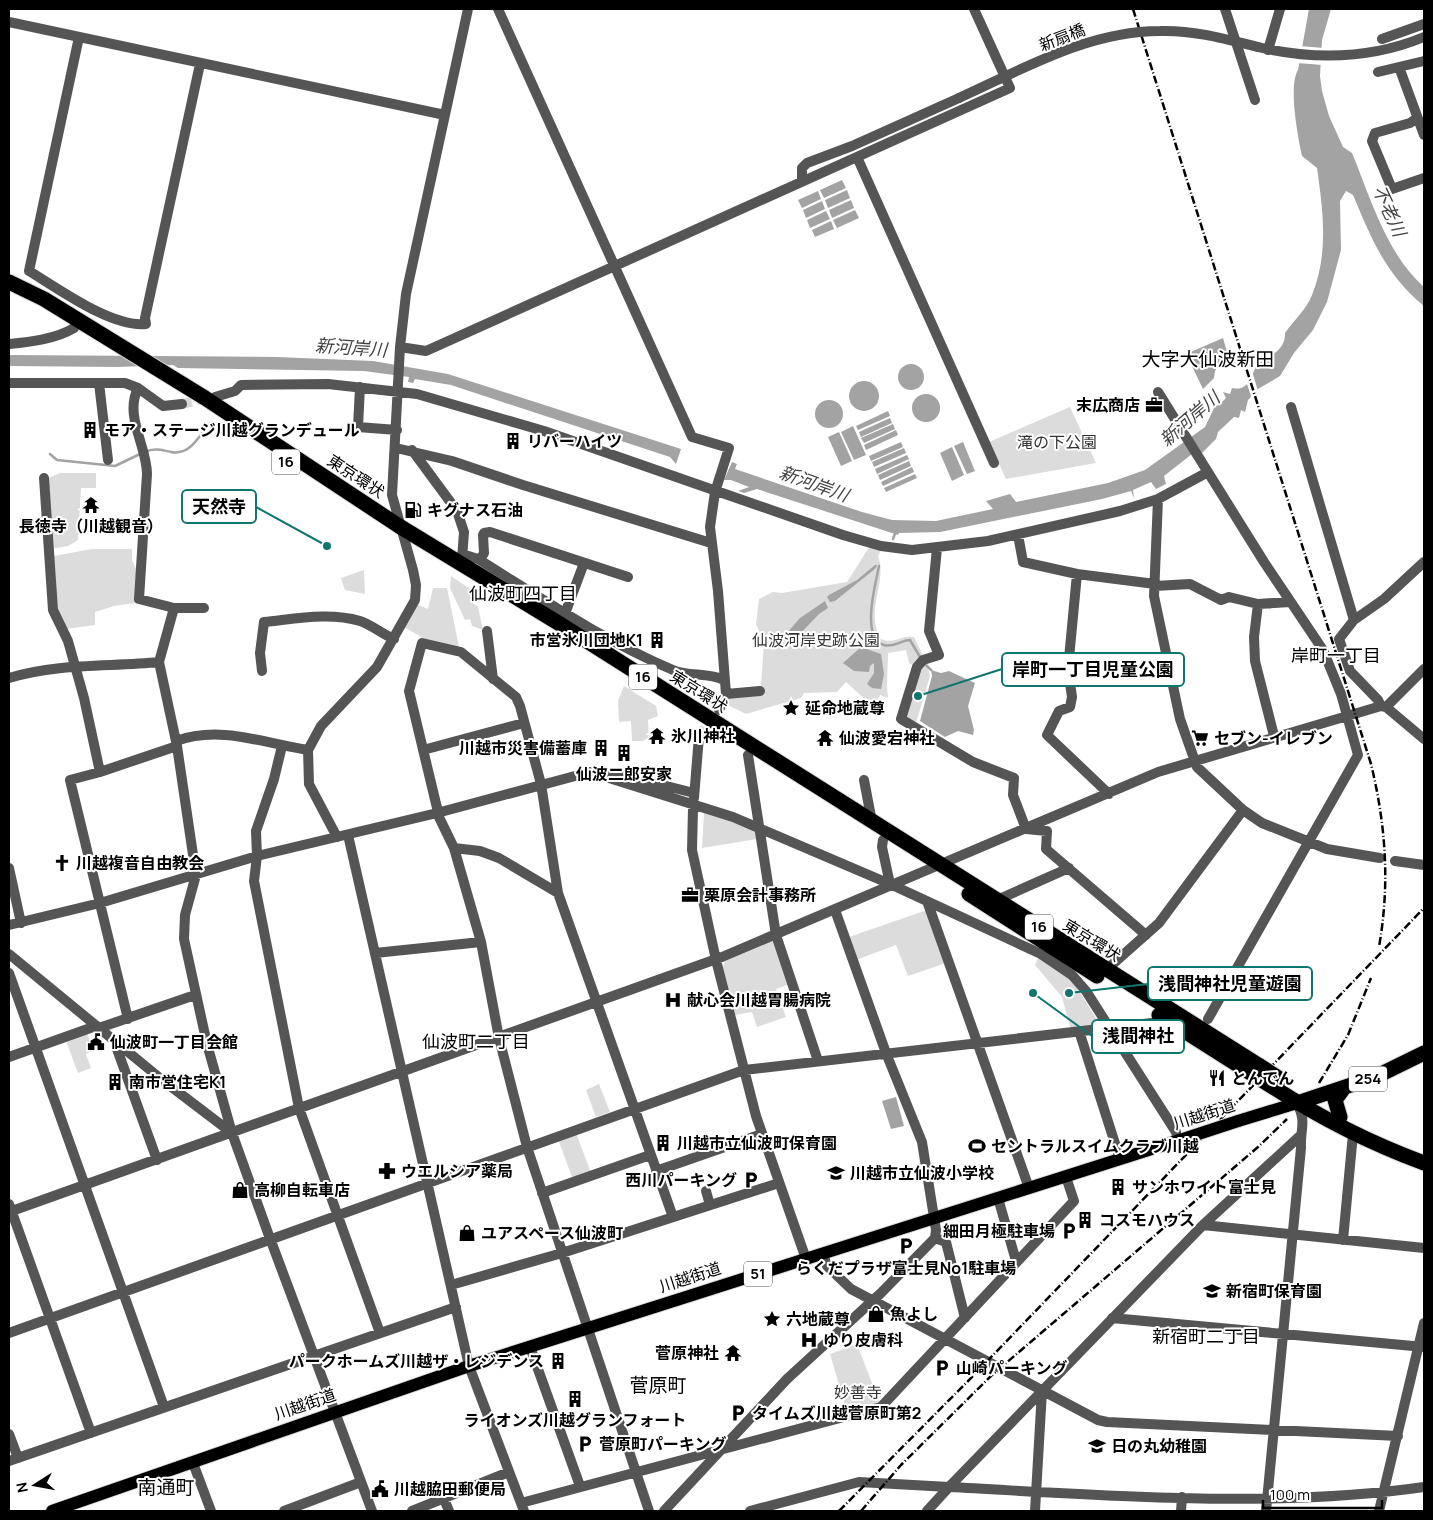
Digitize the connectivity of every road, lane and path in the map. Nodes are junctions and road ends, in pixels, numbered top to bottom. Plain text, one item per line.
1 (468, 9) edge
2 (498, 9) edge
3 (974, 9) edge
4 (1225, 9) edge
5 (1280, 9) edge
6 (9, 22) edge
7 (1424, 24) edge
8 (79, 37) junction
9 (1424, 37) edge
10 (1382, 39) dead end
11 (1263, 48) junction
12 (1424, 61) edge
13 (200, 64) junction
14 (1399, 67) junction
15 (1378, 72) dead end
16 (1255, 100) dead end
17 (444, 115) junction
18 (1417, 118) junction
19 (1424, 135) edge
20 (857, 157) junction
21 (1424, 178) edge
22 (802, 182) junction
23 (614, 265) junction
24 (9, 282) edge
25 (9, 292) edge
26 (74, 328) junction
27 (9, 344) edge
28 (400, 349) junction
29 (9, 383) edge
30 (99, 383) junction
31 (360, 386) junction
32 (138, 388) junction
33 (398, 390) junction
34 (1158, 392) dead end
35 (215, 396) tunnel mouth
36 (182, 404) tunnel mouth
37 (1291, 407) dead end
38 (396, 430) junction
39 (396, 448) junction
40 (412, 450) junction
41 (108, 460) dead end
42 (994, 463) dead end
43 (1208, 472) junction
44 (44, 478) dead end
45 (715, 492) junction
46 (1158, 499) junction
47 (401, 530) junction
48 (1018, 535) junction
49 (711, 543) junction
50 (937, 548) junction
51 (462, 559) junction
52 (480, 560) junction
53 (1424, 562) edge
54 (584, 563) junction
55 (1077, 574) junction
56 (628, 577) dead end
57 (1155, 585) junction
58 (1290, 602) junction
59 (1258, 604) junction
60 (174, 608) junction
61 (204, 608) dead end
62 (564, 618) junction
63 (1354, 620) junction
64 (487, 632) dead end
65 (394, 640) junction
66 (159, 662) junction
67 (74, 665) junction
68 (1424, 669) edge
69 (262, 671) dead end
70 (9, 678) edge
71 (493, 679) junction
72 (724, 680) junction
73 (760, 690) dead end
74 (726, 694) junction
75 (1383, 707) junction
76 (719, 710) tunnel mouth
77 (1348, 716) junction
78 (524, 724) junction
79 (699, 736) tunnel mouth
80 (1274, 736) junction
81 (1424, 739) edge
82 (176, 743) junction
83 (282, 746) junction
84 (308, 750) junction
85 (424, 750) junction
86 (748, 755) junction
87 (1194, 761) junction
88 (100, 772) junction
89 (605, 777) junction
90 (864, 780) dead end
91 (541, 784) junction
92 (1109, 794) junction
93 (693, 809) dead end
94 (1243, 810) junction
95 (438, 812) junction
96 (872, 822) junction
97 (758, 827) junction
98 (1026, 829) junction
99 (348, 835) junction
100 (337, 837) junction
101 (883, 840) junction
102 (1310, 842) junction
103 (454, 848) junction
104 (256, 856) junction
105 (1380, 858) dead end
106 (1396, 861) dead end
107 (1424, 865) edge
108 (9, 868) edge
109 (935, 868) junction
110 (1069, 868) junction
111 (196, 875) junction
112 (891, 885) junction
113 (558, 893) junction
114 (997, 900) junction
115 (927, 901) junction
116 (100, 904) junction
117 (835, 910) junction
118 (21, 922) junction
119 (9, 925) edge
120 (776, 935) junction
121 (1146, 935) junction
122 (481, 942) junction
123 (374, 953) junction
124 (9, 954) edge
125 (716, 960) junction
126 (1106, 970) junction
127 (9, 973) edge
128 (195, 995) junction
129 (596, 1003) junction
130 (128, 1019) junction
131 (1208, 1019) dead end
132 (1169, 1021) junction
133 (1149, 1024) junction
134 (98, 1027) junction
135 (1109, 1028) junction
136 (1079, 1031) junction
137 (499, 1038) junction
138 (118, 1043) junction
139 (978, 1043) junction
140 (1160, 1043) dead end
141 (35, 1048) junction
142 (886, 1053) junction
143 (1424, 1053) edge
144 (9, 1058) edge
145 (818, 1061) junction
146 (744, 1070) junction
147 (1256, 1070) junction
148 (402, 1072) junction
149 (1343, 1089) junction
150 (1304, 1101) junction
151 (299, 1108) junction
152 (635, 1108) junction
153 (1340, 1117) junction
154 (232, 1133) junction
155 (762, 1134) junction
156 (1353, 1134) junction
157 (1301, 1135) junction
158 (1180, 1140) junction
159 (527, 1147) junction
160 (650, 1155) junction
161 (1424, 1156) edge
162 (1120, 1159) junction
163 (157, 1160) junction
164 (1424, 1163) edge
165 (656, 1171) junction
166 (1066, 1177) junction
167 (427, 1182) junction
168 (779, 1183) junction
169 (84, 1186) junction
170 (1030, 1188) junction
171 (706, 1191) dead end
172 (542, 1193) junction
173 (998, 1198) junction
174 (710, 1205) junction
175 (10, 1209) edge
176 (338, 1214) junction
177 (673, 1217) junction
178 (934, 1218) junction
179 (1203, 1225) junction
180 (1292, 1235) junction
181 (270, 1238) junction
182 (935, 1238) junction
183 (1343, 1240) junction
184 (1424, 1248) edge
185 (562, 1253) junction
186 (823, 1254) junction
187 (806, 1259) junction
188 (1016, 1261) junction
189 (451, 1285) junction
190 (121, 1291) junction
191 (872, 1300) junction
192 (456, 1306) junction
193 (50, 1318) junction
194 (965, 1318) junction
195 (1112, 1318) junction
196 (1424, 1323) edge
197 (586, 1329) junction
198 (9, 1333) edge
199 (380, 1333) junction
200 (1283, 1333) junction
201 (945, 1338) junction
202 (530, 1347) junction
203 (1422, 1347) edge
204 (313, 1356) junction
205 (469, 1366) junction
206 (1042, 1391) junction
207 (164, 1407) junction
208 (334, 1412) junction
209 (1274, 1431) junction
210 (91, 1433) junction
211 (9, 1434) edge
212 (1398, 1436) junction
213 (722, 1448) junction
214 (13, 1459) edge
215 (193, 1463) junction
216 (509, 1472) junction
217 (635, 1473) junction
218 (361, 1482) junction
219 (580, 1486) junction
220 (949, 1487) junction
221 (1424, 1487) edge
222 (1036, 1491) junction
223 (1383, 1493) junction
224 (1182, 1497) junction
225 (444, 1499) junction
226 (1268, 1499) junction
227 (522, 1507) edge
228 (60, 1510) edge
229 (211, 1511) edge
230 (288, 1511) edge
231 (372, 1511) edge
232 (412, 1511) edge
233 (449, 1511) edge
234 (649, 1511) edge
235 (664, 1511) edge
236 (750, 1511) edge
237 (927, 1511) edge
238 (1036, 1511) edge
239 (1181, 1511) edge
240 (1266, 1511) edge
241 (1379, 1511) edge

1 - 17 street
2 - 23 street
3 - 20 street
4 - 16 street
5 - 11 street
6 - 8 street
7 - 10 street
8 - 13 street
8 - 13 street
9 - 11 street, 新扇橋
11 - 22 street, 新扇橋, bridge
12 - 14 street
13 - 17 street
14 - 15 street
14 - 18 street
17 - 28 street
18 - 19 street
18 - 21 street
20 - 22 street
20 - 42 street
22 - 23 street
23 - 28 street
23 - 45 street
24 - 47 highway, 東京環状 / 16
25 - 26 highway, 東京環状 / 16
26 - 27 street
26 - 47 highway, 東京環状 / 16
28 - 33 street
29 - 30 street
30 - 32 street
30 - 41 street
31 - 33 street
31 - 35 street
31 - 38 street
32 - 36 street
32 - 60 street
33 - 38 street
33 - 45 street
34 - 43 street
37 - 63 street
38 - 39 street
39 - 40 street
39 - 47 street
40 - 49 street
40 - 51 street
43 - 46 street
43 - 58 street
44 - 67 street
45 - 49 street
45 - 50 street
46 - 48 street
46 - 57 street
47 - 51 highway, 東京環状 / 16
47 - 65 street
47 - 86 highway, 東京環状 / 16
48 - 50 street
48 - 55 street
49 - 72 street
50 - 98 street
51 - 52 street
51 - 62 highway, 東京環状 / 16
52 - 54 street
52 - 62 street
53 - 63 street
54 - 56 street
54 - 62 street
55 - 57 street
55 - 92 street
57 - 59 street
57 - 87 street
58 - 59 street
58 - 77 street
59 - 80 street
60 - 61 street
60 - 66 street
62 - 72 street
62 - 96 highway, 東京環状 / 16
63 - 75 street
64 - 71 street
65 - 69 street
65 - 84 street
66 - 67 street
66 - 82 street
67 - 70 street
67 - 88 street
68 - 75 street
71 - 78 street
71 - 85 street
72 - 74 street
73 - 74 street
74 - 76 street
75 - 77 street
75 - 81 street
77 - 80 street
77 - 102 street
78 - 85 street
78 - 91 street
79 - 89 street
80 - 87 street
82 - 83 street
82 - 88 street
82 - 111 street
83 - 84 street
83 - 104 street
84 - 100 street
85 - 95 street
86 - 97 street
86 - 101 highway, 東京環状 / 16
87 - 92 street
87 - 94 street
88 - 116 street
89 - 91 street
89 - 97 street
90 - 96 street
91 - 95 street
91 - 113 street
92 - 98 street
93 - 125 street
94 - 102 street
94 - 121 street
95 - 99 street
95 - 103 street
96 - 109 highway, 東京環状 / 16
97 - 112 street
97 - 120 street
98 - 109 street
98 - 110 street
99 - 100 street
99 - 123 street
100 - 104 street
101 - 109 highway, 東京環状 / 16
101 - 112 street
102 - 105 street
102 - 131 street
103 - 113 street
103 - 122 street
104 - 111 street
104 - 151 street
106 - 107 street
108 - 118 street
109 - 112 street
109 - 114 highway, 東京環状 / 16
109 - 132 highway, 東京環状 / 16
110 - 114 street
110 - 121 street
111 - 116 street
111 - 128 street
112 - 115 street
112 - 117 street
113 - 129 street
114 - 126 highway, 東京環状 / 16
115 - 135 street
115 - 139 street
116 - 118 street
116 - 130 street
117 - 120 street
117 - 142 street
118 - 119 street
120 - 125 street
120 - 145 street
121 - 126 street
122 - 123 street
122 - 137 street
123 - 148 street
124 - 134 street
125 - 129 street
125 - 146 street
126 - 147 highway, 東京環状 / 16
127 - 141 street
128 - 130 street
128 - 154 street
129 - 137 street
129 - 152 street
130 - 134 street
132 - 133 street
132 - 147 highway, 東京環状 / 16
133 - 135 street
133 - 140 street
134 - 138 street
134 - 141 street
135 - 136 street
135 - 158 street
136 - 139 street
136 - 162 street
137 - 148 street
137 - 159 street
138 - 154 street
138 - 163 street
139 - 142 street
139 - 170 street
141 - 144 street
141 - 169 street
142 - 145 street
142 - 178 street
143 - 149 highway, 川越街道 / 254
145 - 146 street
146 - 152 street
146 - 155 street
147 - 150 highway, 東京環状 / 16, bridge
148 - 151 street
148 - 167 street
149 - 150 highway, 川越街道 / 254
149 - 153 highway
150 - 153 highway, 東京環状 / 16
150 - 156 highway, 東京環状 / 16
150 - 157 street
150 - 158 main road, 川越街道 / 51, bridge
151 - 154 street
151 - 176 street
152 - 159 street
152 - 160 street
153 - 161 highway, 東京環状 / 16
154 - 163 street
154 - 181 street
155 - 165 street
155 - 168 street
156 - 164 highway, 東京環状 / 16
156 - 183 street
157 - 179 street
157 - 180 street
158 - 162 main road, 川越街道 / 51
159 - 167 street
159 - 172 street
160 - 165 street
160 - 172 street
162 - 166 main road, 川越街道 / 51
163 - 169 street
165 - 177 street
166 - 170 main road, 川越街道 / 51
166 - 188 street
167 - 176 street
167 - 189 street
168 - 174 street
168 - 187 street
169 - 175 street
169 - 190 street
170 - 173 main road, 川越街道 / 51
171 - 174 street
172 - 185 street
173 - 178 main road, 川越街道 / 51
173 - 188 street
174 - 177 street
175 - 193 street
176 - 181 street
176 - 199 street
177 - 185 street
178 - 182 street
178 - 186 main road, 川越街道 / 51
179 - 180 street
179 - 195 street
180 - 183 street
180 - 200 street
181 - 190 street
181 - 204 street
182 - 191 street
182 - 194 street
183 - 184 street
185 - 189 street
185 - 197 street
186 - 187 main road, 川越街道 / 51
186 - 191 street
187 - 197 main road, 川越街道 / 51
188 - 194 street
189 - 192 street
190 - 193 street
190 - 207 street
191 - 201 street
191 - 213 street
192 - 199 street
192 - 205 street
193 - 198 street
193 - 210 street
194 - 201 street
195 - 200 street
195 - 206 street
196 - 203 street
197 - 202 main road, 川越街道 / 51
197 - 217 street
199 - 204 street
200 - 203 street
200 - 209 street
201 - 206 street
201 - 213 street
202 - 205 main road, 川越街道 / 51
202 - 219 street
203 - 212 street
204 - 207 street
204 - 208 street
205 - 208 main road, 川越街道 / 51
205 - 216 street
206 - 209 street
206 - 220 street
206 - 222 street
207 - 210 street
208 - 215 main road, 川越街道 / 51
208 - 218 street
209 - 212 street
209 - 226 street
210 - 214 street
211 - 214 street
212 - 223 street
213 - 217 street
213 - 235 street
215 - 228 main road, 川越街道 / 51
215 - 229 street
216 - 225 street
216 - 227 street
217 - 219 street
217 - 234 street
218 - 230 street
218 - 231 street
219 - 227 street
220 - 222 street
220 - 236 street
220 - 237 street
221 - 223 street
222 - 224 street
222 - 238 street
223 - 226 street
223 - 241 street
224 - 226 street
224 - 239 street
225 - 232 street
225 - 233 street
226 - 240 street

